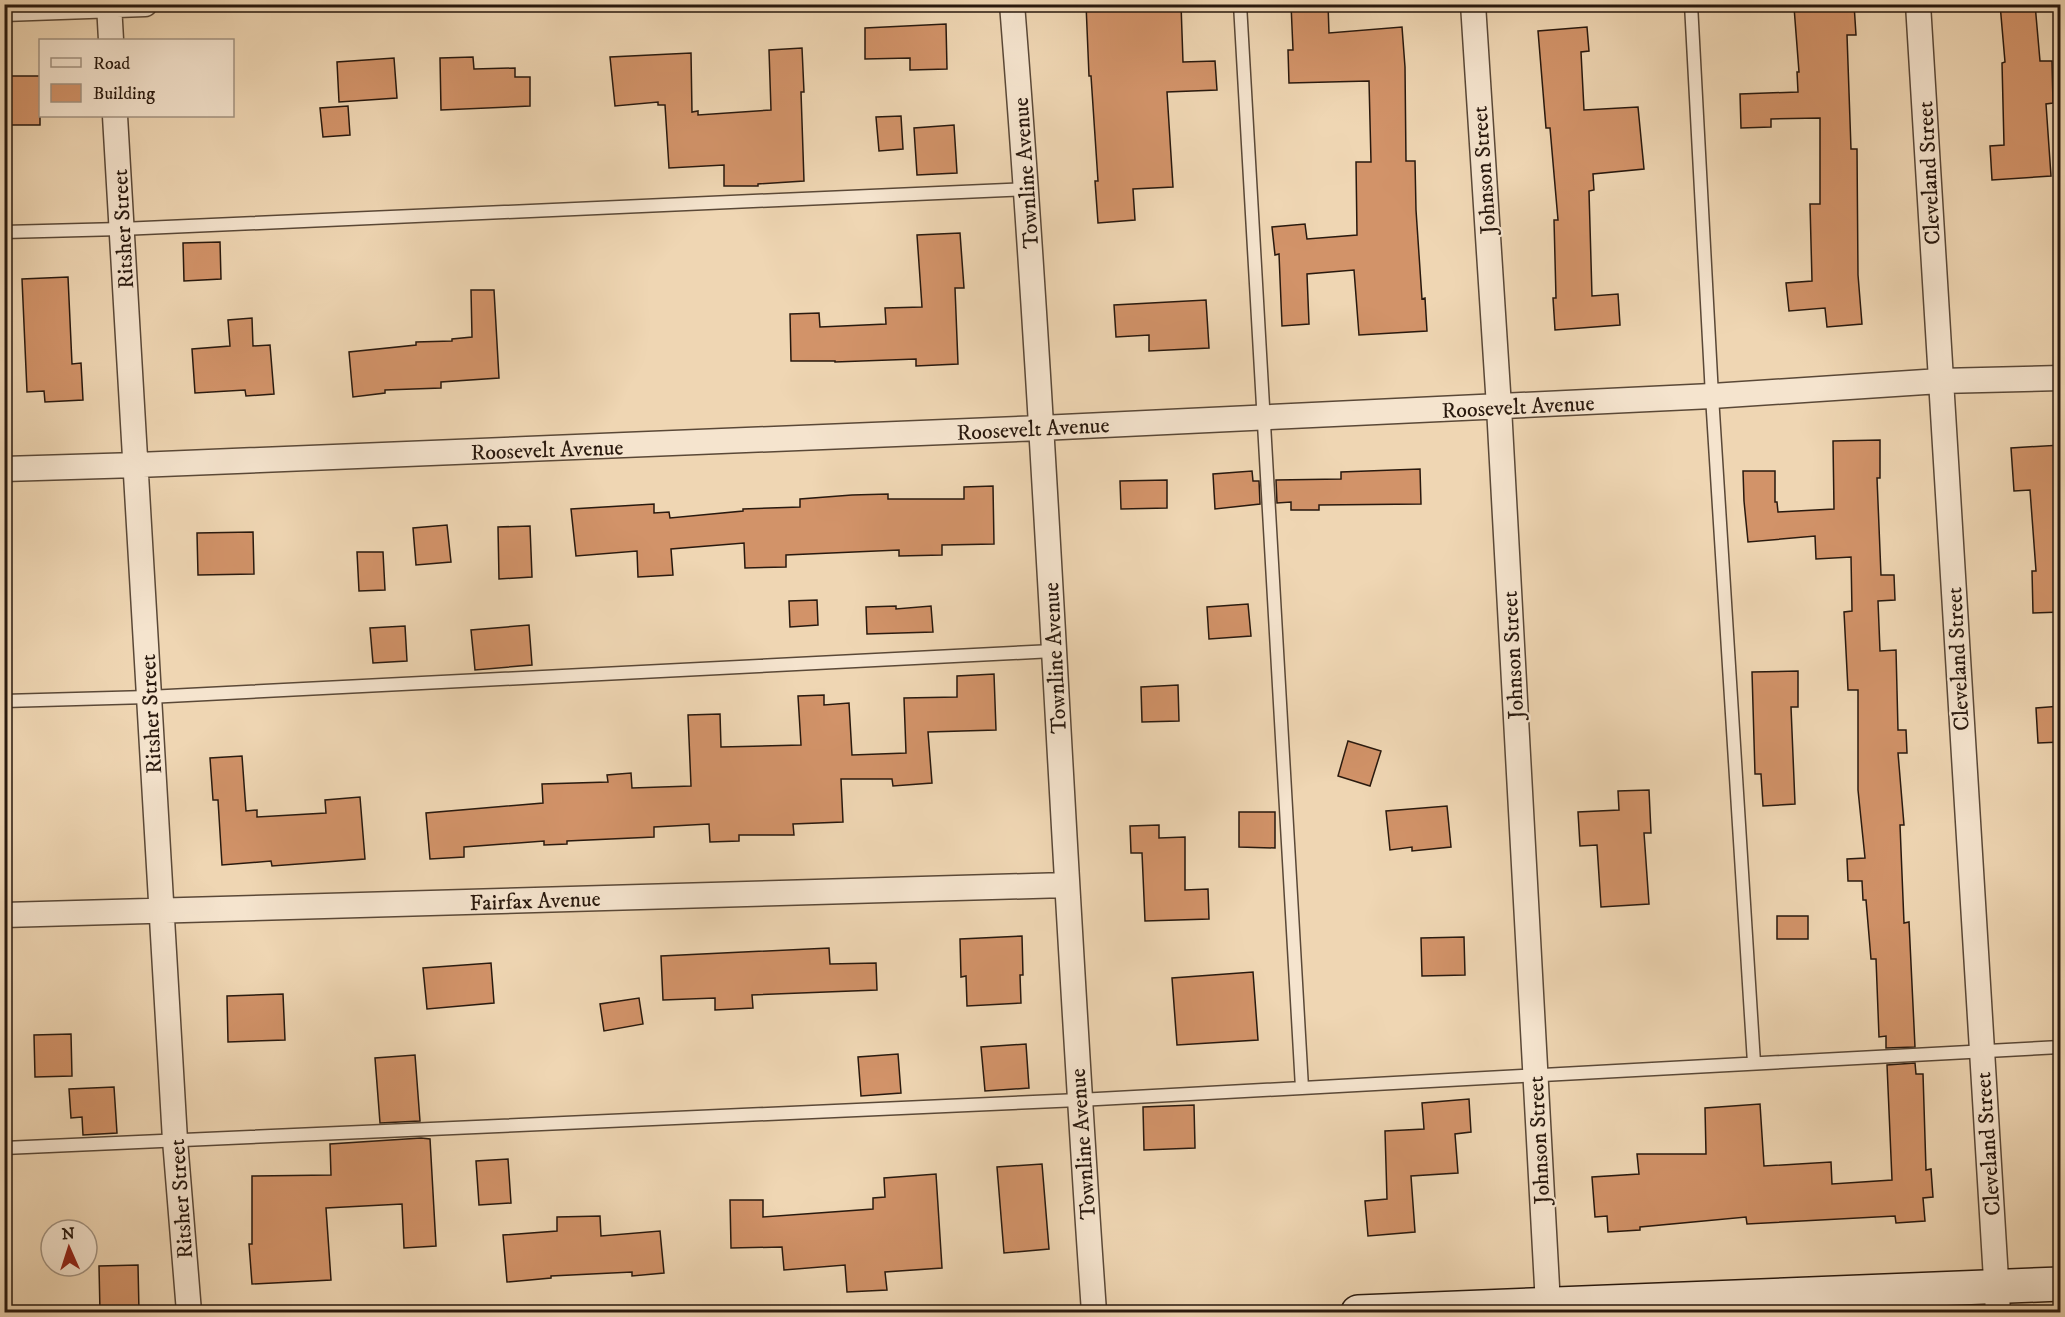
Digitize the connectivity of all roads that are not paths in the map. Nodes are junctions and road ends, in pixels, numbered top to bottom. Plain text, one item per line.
1 (145, 4) edge
2 (1012, 4) edge
3 (1240, 4) edge
4 (1473, 4) edge
5 (1691, 4) edge
6 (1918, 4) edge
7 (109, 5) edge
8 (4, 9) edge
9 (111, 39) edge
10 (115, 117) edge
11 (1027, 189) junction
12 (121, 229) junction
13 (4, 232) edge
14 (2061, 378) edge
15 (1940, 381) junction
16 (1712, 396) junction
17 (1499, 407) junction
18 (1264, 417) junction
19 (1041, 428) junction
20 (137, 465) junction
21 (4, 469) edge
22 (1053, 651) junction
23 (148, 697) junction
24 (4, 701) edge
25 (1066, 885) junction
26 (163, 910) junction
27 (4, 915) edge
28 (2061, 1047) edge
29 (1981, 1052) junction
30 (1754, 1063) junction
31 (1534, 1076) junction
32 (1302, 1088) junction
33 (1079, 1100) junction
34 (175, 1140) junction
35 (4, 1148) edge
36 (2061, 1284) edge
37 (1997, 1300) edge
38 (1548, 1305) junction
39 (189, 1312) edge
40 (1094, 1312) edge
41 (1358, 1312) edge

1 - 7 street
2 - 11 street, Townline Avenue
3 - 18 lane
4 - 17 street, Johnson Street
5 - 16 lane
6 - 15 street, Cleveland Street
7 - 8 street
7 - 9 street
10 - 12 street, Ritsher Street
11 - 12 lane
11 - 19 street, Townline Avenue
12 - 13 lane
12 - 20 street, Ritsher Street
14 - 15 street, Roosevelt Avenue
15 - 16 street, Roosevelt Avenue
15 - 29 street, Cleveland Street
16 - 17 street, Roosevelt Avenue
16 - 30 lane
17 - 18 street, Roosevelt Avenue
17 - 31 street, Johnson Street
18 - 19 street, Roosevelt Avenue
18 - 32 lane
19 - 20 street, Roosevelt Avenue
19 - 22 street, Townline Avenue
20 - 21 street, Roosevelt Avenue
20 - 23 street, Ritsher Street
22 - 23 lane
22 - 25 street, Townline Avenue
23 - 24 lane
23 - 26 street, Ritsher Street
25 - 26 street, Fairfax Avenue
25 - 33 street, Townline Avenue
26 - 27 street, Fairfax Avenue
26 - 34 street, Ritsher Street
28 - 29 lane
29 - 30 lane
29 - 37 street, Cleveland Street
30 - 31 lane
31 - 32 lane
31 - 38 street, Johnson Street
32 - 33 lane
33 - 34 lane
33 - 40 street, Townline Avenue
34 - 35 lane
34 - 39 street, Ritsher Street
36 - 37 street
37 - 38 street
38 - 41 street

